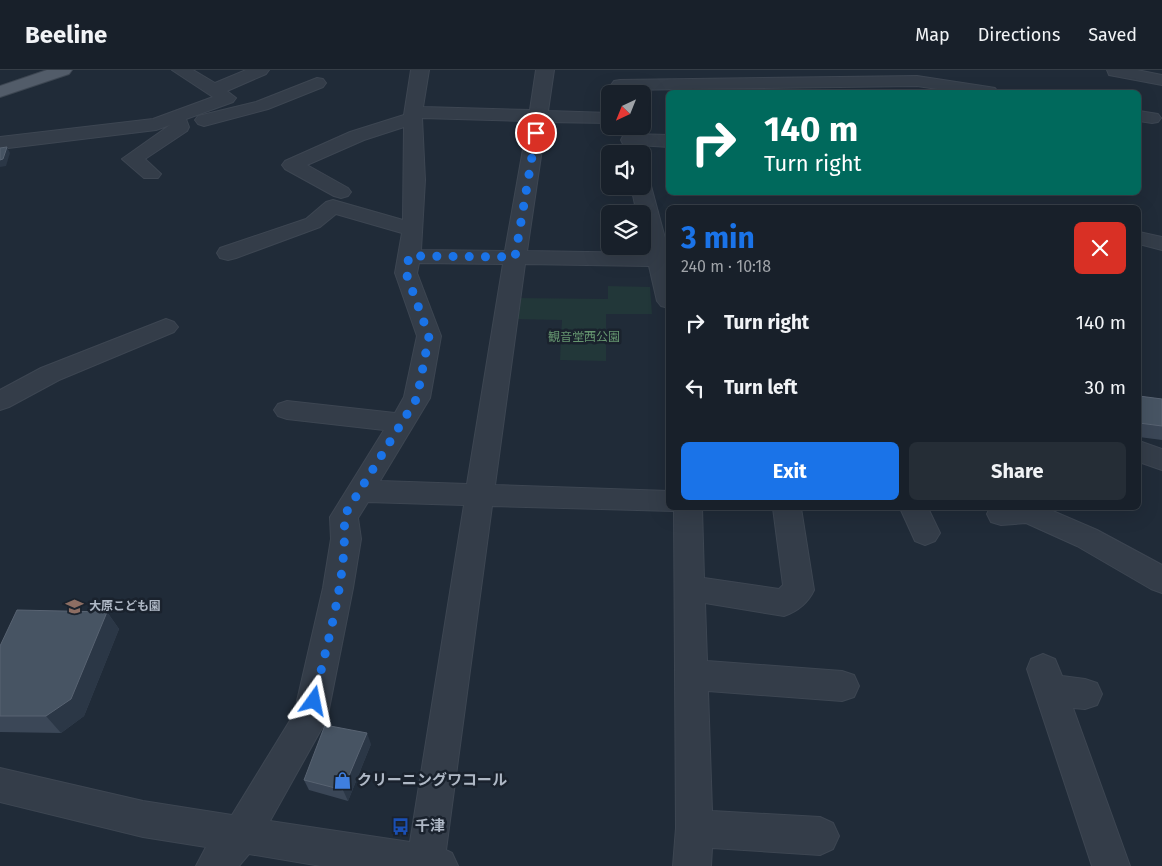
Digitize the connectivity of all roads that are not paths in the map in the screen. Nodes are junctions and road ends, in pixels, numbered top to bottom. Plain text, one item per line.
1 (63, 70) edge
2 (181, 70) edge
3 (260, 70) edge
4 (420, 70) edge
5 (546, 70) edge
6 (816, 70) edge
7 (975, 70) edge
8 (1116, 71) edge
9 (1162, 80) edge
10 (620, 83) edge
11 (317, 84) dead end
12 (833, 88) edge
13 (214, 90) junction
14 (975, 90) edge
15 (981, 90) edge
16 (0, 92) edge
17 (413, 115) junction
18 (538, 115) junction
19 (176, 117) junction
20 (601, 118) edge
21 (205, 120) junction
22 (238, 130) dead end
23 (630, 140) edge
24 (666, 141) edge
25 (0, 143) edge
26 (151, 174) dead end
27 (341, 192) dead end
28 (644, 195) edge
29 (1141, 239) edge
30 (411, 243) junction
31 (1162, 244) edge
32 (228, 253) dead end
33 (515, 257) junction
34 (664, 260) edge
35 (666, 276) edge
36 (166, 327) dead end
37 (0, 401) edge
38 (287, 410) dead end
39 (402, 423) junction
40 (1141, 452) edge
41 (1162, 460) edge
42 (360, 491) junction
43 (480, 497) junction
44 (666, 502) edge
45 (688, 510) edge
46 (787, 510) edge
47 (915, 510) edge
48 (1001, 514) dead end
49 (925, 533) dead end
50 (1162, 580) edge
51 (689, 588) junction
52 (691, 675) junction
53 (842, 686) dead end
54 (1085, 694) dead end
55 (0, 785) edge
56 (694, 828) junction
57 (242, 833) junction
58 (820, 836) dead end
59 (430, 865) edge
60 (215, 866) edge
61 (692, 866) edge
62 (1111, 866) edge

1 - 16 main road
2 - 13 street
3 - 13 street
4 - 17 street
5 - 18 street
6 - 12 street
7 - 15 street
8 - 9 street
10 - 12 street
11 - 21 street
12 - 14 street
13 - 19 street
17 - 18 street
17 - 27 street
17 - 30 street
18 - 20 street
18 - 33 street
19 - 21 street
19 - 25 street
19 - 26 street
21 - 22 street
23 - 24 street
28 - 34 street
29 - 31 street
30 - 32 street
30 - 33 street
30 - 39 street
33 - 34 street
33 - 43 street
34 - 35 street
36 - 37 street
38 - 39 street
39 - 42 street
40 - 41 street
42 - 43 street
42 - 57 street
43 - 44 street
43 - 59 street
45 - 51 street
46 - 51 street
47 - 49 street
48 - 50 street
51 - 52 street
52 - 53 street
52 - 56 street
54 - 62 street
55 - 57 street
56 - 58 street
56 - 61 street
57 - 59 street
57 - 60 street

